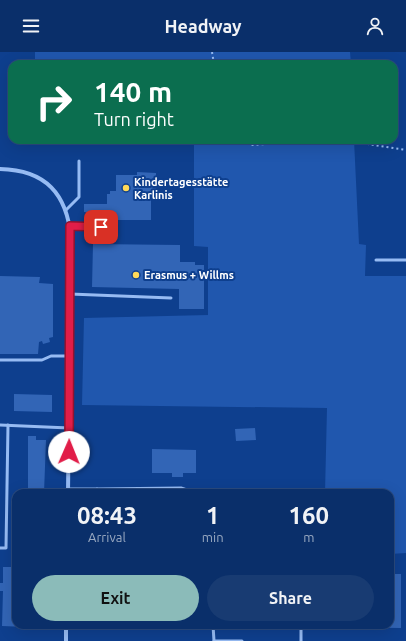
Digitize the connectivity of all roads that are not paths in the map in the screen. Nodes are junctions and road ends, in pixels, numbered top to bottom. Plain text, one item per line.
1 (79, 161) dead end
2 (0, 170) edge
3 (66, 210) junction
4 (70, 226) junction
5 (116, 227) dead end
6 (376, 260) dead end
7 (406, 260) edge
8 (70, 294) junction
9 (171, 298) dead end
10 (70, 356) junction
11 (0, 360) edge
12 (0, 425) edge
13 (8, 425) junction
14 (69, 428) junction
15 (68, 489) edge
16 (153, 489) edge
17 (184, 489) edge
18 (0, 548) edge
19 (66, 629) edge
20 (213, 629) edge
21 (301, 629) edge
22 (66, 641) edge
23 (214, 641) edge
24 (242, 641) edge
25 (301, 641) edge

1 - 3 lane
2 - 3 street
3 - 4 street
4 - 5 lane
4 - 8 street
6 - 7 lane
8 - 9 lane
8 - 10 street
10 - 11 lane
10 - 14 street
12 - 13 lane
13 - 14 lane
13 - 18 lane
14 - 15 street
16 - 17 lane
19 - 22 street
20 - 23 lane
21 - 25 lane
23 - 24 lane

